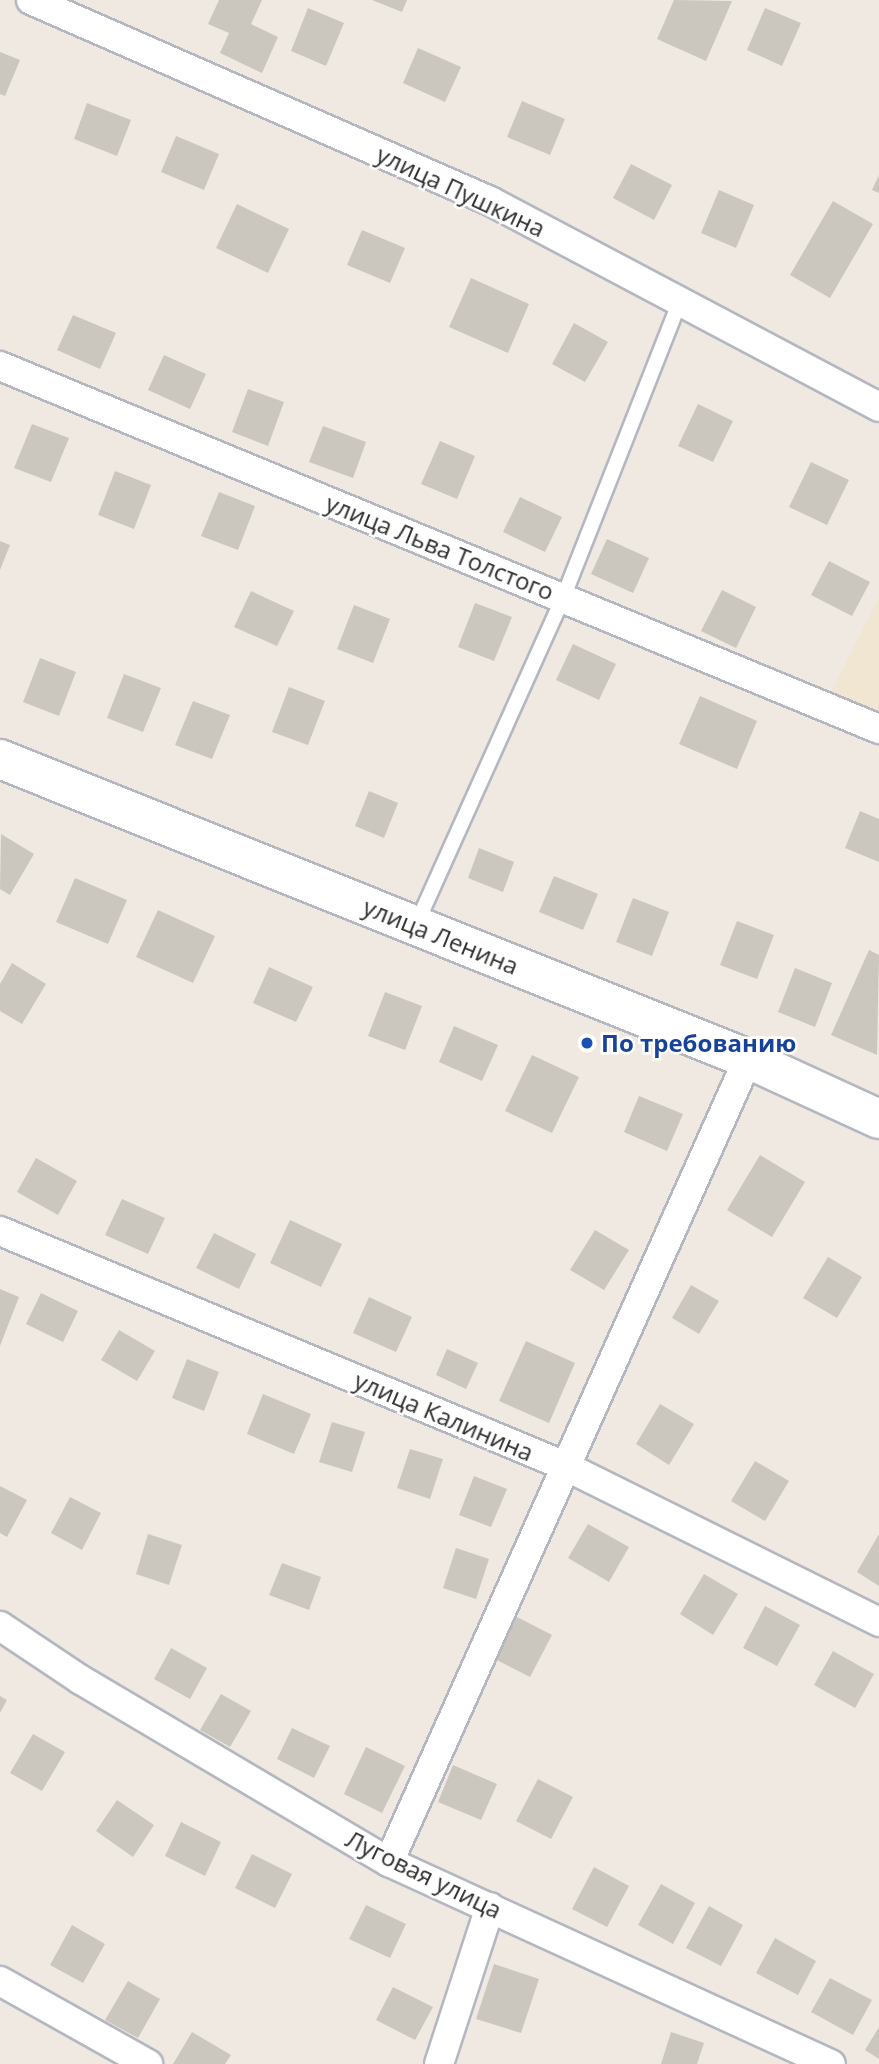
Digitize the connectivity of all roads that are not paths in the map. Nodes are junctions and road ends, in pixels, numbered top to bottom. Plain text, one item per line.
1 (31, 0) edge
2 (680, 301) junction
3 (0, 366) edge
4 (877, 401) edge
5 (563, 598) junction
6 (879, 729) edge
7 (0, 759) edge
8 (416, 926) junction
9 (748, 1059) junction
10 (879, 1119) edge
11 (0, 1231) edge
12 (565, 1466) junction
13 (879, 1622) edge
14 (0, 1626) edge
15 (389, 1862) junction
16 (490, 1907) junction
17 (0, 1981) edge
18 (148, 2064) edge
19 (439, 2064) edge
20 (831, 2064) edge

1 - 2 street, улица Пушкина
2 - 4 street, улица Пушкина
2 - 5 lane
3 - 5 street, улица Льва Толстого
5 - 6 street, улица Льва Толстого
5 - 8 lane
7 - 8 street, улица Ленина
8 - 9 street, улица Ленина
9 - 10 street, улица Ленина
9 - 12 street
11 - 12 street, улица Калинина
12 - 13 street, улица Калинина
12 - 15 street
14 - 15 street, Луговая улица
15 - 16 street, Луговая улица
16 - 19 street
16 - 20 street, Луговая улица
17 - 18 street

